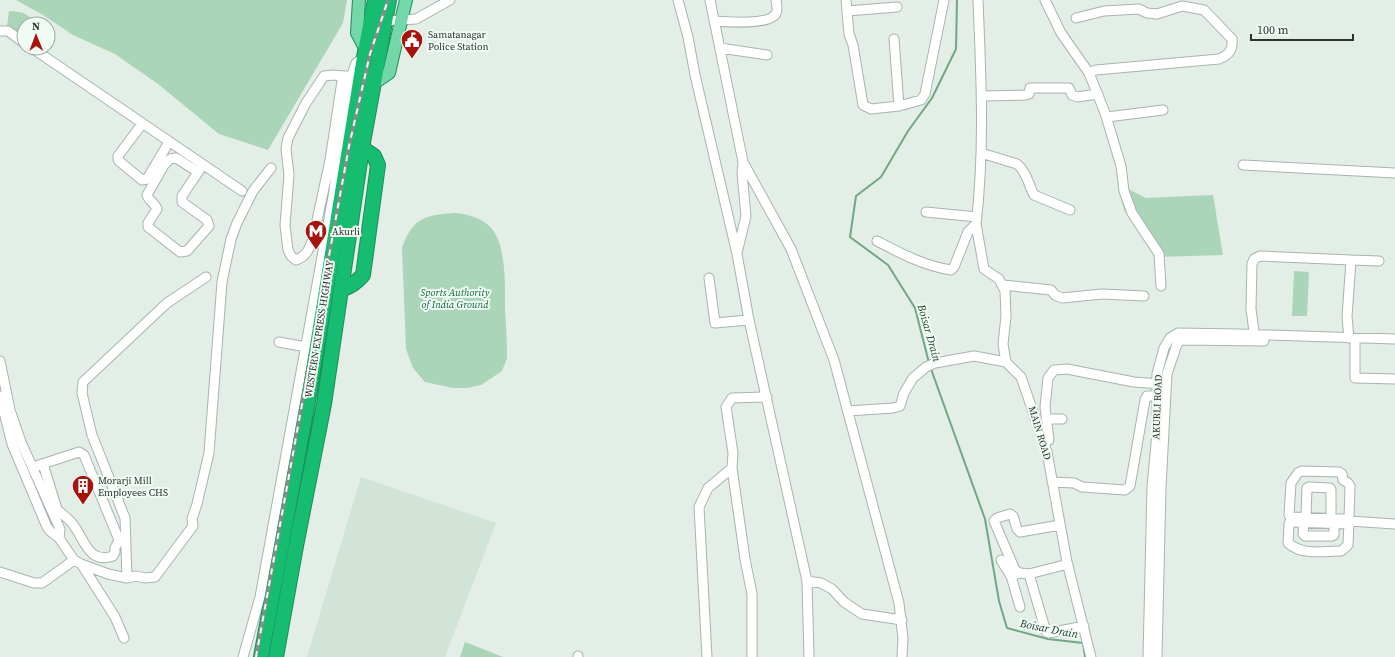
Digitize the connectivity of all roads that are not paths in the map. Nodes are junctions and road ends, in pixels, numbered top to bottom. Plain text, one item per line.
1 (359, 0) edge
2 (389, 0) edge
3 (406, 0) edge
4 (450, 0) edge
5 (678, 0) edge
6 (710, 0) edge
7 (776, 0) edge
8 (846, 0) edge
9 (944, 0) edge
10 (978, 0) edge
11 (1045, 0) edge
12 (1138, 5) edge
13 (374, 6) edge
14 (897, 7) dead end
15 (847, 11) junction
16 (1076, 18) dead end
17 (400, 20) junction
18 (385, 21) junction
19 (715, 21) junction
20 (0, 30) edge
21 (16, 37) edge
22 (894, 39) dead end
23 (720, 48) junction
24 (364, 53) junction
25 (767, 55) dead end
26 (43, 56) edge
27 (1089, 73) junction
28 (352, 76) junction
29 (374, 83) junction
30 (1098, 94) junction
31 (982, 96) junction
32 (899, 106) junction
33 (1163, 110) dead end
34 (1106, 117) junction
35 (140, 127) junction
36 (167, 146) junction
37 (362, 148) junction
38 (981, 153) junction
39 (333, 160) junction
40 (743, 162) junction
41 (1243, 165) dead end
42 (271, 168) dead end
43 (201, 169) junction
44 (1395, 173) edge
45 (242, 191) dead end
46 (353, 208) junction
47 (1070, 210) dead end
48 (372, 212) junction
49 (926, 212) dead end
50 (976, 220) junction
51 (877, 241) dead end
52 (737, 254) junction
53 (1351, 260) junction
54 (1379, 260) dead end
55 (206, 277) dead end
56 (709, 278) dead end
57 (1003, 286) junction
58 (1161, 286) dead end
59 (341, 290) junction
60 (1144, 296) dead end
61 (749, 320) junction
62 (1255, 338) junction
63 (1395, 339) edge
64 (1353, 340) junction
65 (1173, 341) junction
66 (279, 342) dead end
67 (1395, 345) edge
68 (310, 348) junction
69 (0, 361) edge
70 (1006, 362) junction
71 (1395, 379) edge
72 (1156, 384) junction
73 (1166, 385) junction
74 (0, 396) edge
75 (1161, 396) junction
76 (767, 397) junction
77 (848, 411) junction
78 (299, 418) junction
79 (1046, 419) junction
80 (1062, 419) dead end
81 (1049, 440) dead end
82 (21, 442) junction
83 (12, 444) junction
84 (43, 464) junction
85 (33, 467) junction
86 (732, 468) junction
87 (1052, 482) junction
88 (1157, 487) junction
89 (43, 489) junction
90 (33, 492) junction
91 (68, 519) junction
92 (1305, 520) junction
93 (1332, 521) junction
94 (1349, 521) junction
95 (56, 523) junction
96 (1395, 524) edge
97 (1060, 525) junction
98 (47, 527) junction
99 (59, 538) junction
100 (1001, 560) dead end
101 (78, 562) junction
102 (1068, 564) junction
103 (0, 572) edge
104 (1020, 575) junction
105 (127, 578) junction
106 (807, 582) junction
107 (1020, 607) dead end
108 (902, 620) junction
109 (1084, 626) junction
110 (124, 638) dead end
111 (243, 657) edge
112 (260, 657) edge
113 (276, 657) edge
114 (707, 657) edge
115 (752, 657) edge
116 (810, 657) edge
117 (902, 657) edge
118 (1091, 657) edge
119 (1148, 657) edge
120 (1157, 657) edge

1 - 24 main road
2 - 18 highway, WESTERN EXPRESS HIGHWAY
3 - 17 main road
4 - 17 street
5 - 52 street
6 - 19 street
7 - 19 street
8 - 15 street
9 - 32 street
10 - 31 street
11 - 27 street
12 - 16 street
12 - 27 street
13 - 24 highway, WESTERN EXPRESS HIGHWAY
14 - 15 street
15 - 32 street
17 - 18 street
17 - 29 main road
18 - 29 highway, WESTERN EXPRESS HIGHWAY
19 - 23 street
20 - 21 street
22 - 32 street
23 - 25 street
23 - 40 street
24 - 28 highway, WESTERN EXPRESS HIGHWAY
26 - 35 street
27 - 30 street
28 - 39 street
28 - 39 street
28 - 68 highway, WESTERN EXPRESS HIGHWAY
29 - 37 highway, WESTERN EXPRESS HIGHWAY
30 - 31 street
30 - 34 street
31 - 38 street
33 - 34 street
34 - 58 street
35 - 36 street
35 - 36 street
36 - 43 street
37 - 46 highway, WESTERN EXPRESS HIGHWAY
37 - 48 highway
38 - 47 street
38 - 50 street
39 - 68 street
40 - 52 street
40 - 77 street
41 - 44 street
42 - 105 street
43 - 43 street
43 - 45 street
46 - 48 highway
46 - 59 highway, WESTERN EXPRESS HIGHWAY
48 - 59 highway
49 - 50 street
50 - 51 street
50 - 57 street
52 - 61 street
53 - 54 street
53 - 62 street
53 - 64 street
55 - 105 street
56 - 61 street
57 - 60 street
57 - 70 street
59 - 113 highway, WESTERN EXPRESS HIGHWAY
61 - 76 street
62 - 64 street
62 - 65 street
63 - 64 street
64 - 67 street
64 - 71 street
65 - 72 street, AKURLI ROAD
65 - 73 street, AKURLI ROAD
66 - 68 street
68 - 78 highway, WESTERN EXPRESS HIGHWAY
69 - 82 street
70 - 77 street
70 - 87 street, MAIN ROAD
72 - 73 street
72 - 75 street, AKURLI ROAD
72 - 79 street
73 - 75 street, AKURLI ROAD
74 - 83 street
75 - 87 street
75 - 88 street, AKURLI ROAD
76 - 86 street
76 - 106 street
77 - 108 street
78 - 111 street
78 - 112 highway, WESTERN EXPRESS HIGHWAY
79 - 80 street
79 - 81 street
82 - 83 street
82 - 85 street
83 - 90 street
84 - 85 street
84 - 91 street
84 - 91 street
85 - 89 street
86 - 114 street
86 - 115 street
87 - 97 street, MAIN ROAD
88 - 119 street, AKURLI ROAD
88 - 120 street, AKURLI ROAD
89 - 90 street
89 - 95 street
90 - 98 street
91 - 95 street
92 - 93 street
92 - 93 street
92 - 93 street
92 - 94 street
92 - 94 street
93 - 94 street
94 - 96 street
95 - 98 street
95 - 99 street
97 - 102 street, MAIN ROAD
97 - 104 street
98 - 99 street
99 - 101 street
100 - 104 street
101 - 103 street
101 - 105 street
101 - 110 street
102 - 104 street
102 - 109 street, MAIN ROAD
104 - 107 street
104 - 109 street
106 - 108 street
106 - 116 street
108 - 117 street
109 - 118 street, MAIN ROAD

